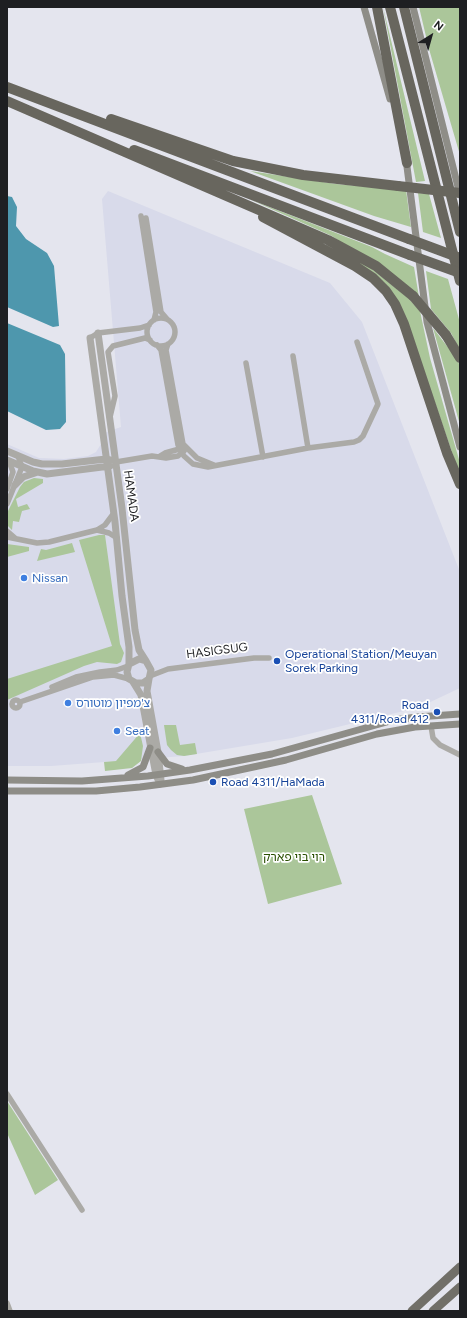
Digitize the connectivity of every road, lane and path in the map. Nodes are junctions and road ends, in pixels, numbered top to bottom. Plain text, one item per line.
1 (364, 7) edge
2 (377, 7) edge
3 (390, 7) edge
4 (404, 7) edge
5 (413, 7) edge
6 (7, 84) edge
7 (7, 87) edge
8 (7, 101) edge
9 (407, 163) junction
10 (186, 178) junction
11 (460, 194) edge
12 (460, 232) edge
13 (460, 258) edge
14 (460, 273) edge
15 (460, 281) edge
16 (167, 319) junction
17 (154, 320) junction
18 (149, 325) junction
19 (98, 333) junction
20 (90, 338) joint
21 (150, 340) junction
22 (357, 342) dead end
23 (168, 344) junction
24 (158, 345) junction
25 (293, 356) dead end
26 (460, 358) edge
27 (246, 363) dead end
28 (110, 419) junction
29 (105, 443) junction
30 (460, 447) edge
31 (187, 448) junction
32 (308, 448) junction
33 (7, 451) edge
34 (181, 451) junction
35 (18, 456) junction
36 (263, 457) junction
37 (106, 459) junction
38 (8, 461) edge
39 (87, 461) junction
40 (116, 462) junction
41 (216, 465) junction
42 (22, 467) junction
43 (107, 468) junction
44 (91, 469) junction
45 (37, 472) junction
46 (109, 478) junction
47 (460, 484) edge
48 (15, 485) junction
49 (7, 489) edge
50 (7, 504) edge
51 (114, 513) junction
52 (97, 530) junction
53 (7, 531) edge
54 (7, 537) edge
55 (117, 538) junction
56 (16, 539) junction
57 (269, 658) dead end
58 (148, 663) junction
59 (129, 665) junction
60 (168, 669) junction
61 (149, 678) junction
62 (131, 680) junction
63 (36, 696) junction
64 (10, 707) edge
65 (460, 714) edge
66 (460, 724) edge
67 (431, 726) junction
68 (150, 748) junction
69 (158, 752) junction
70 (460, 755) edge
71 (190, 770) junction
72 (159, 775) junction
73 (119, 779) junction
74 (7, 780) edge
75 (160, 784) junction
76 (7, 791) edge
77 (7, 1094) edge
78 (82, 1210) dead end
79 (460, 1267) edge
80 (460, 1274) edge
81 (460, 1287) edge
82 (460, 1295) edge
83 (443, 1303) junction
84 (7, 1304) edge
85 (10, 1311) edge
86 (412, 1311) edge
87 (416, 1311) edge
88 (433, 1311) edge

1 - 9 main road
2 - 9 highway
3 - 15 highway
4 - 12 highway
5 - 11 main road
6 - 11 highway, bridge
7 - 13 highway, bridge
8 - 10 highway
8 - 14 highway, bridge
9 - 30 main road
10 - 26 highway, bridge
10 - 47 highway
16 - 17 street
16 - 17 street
16 - 23 street
17 - 18 street
18 - 19 street
18 - 21 street
19 - 20 street
19 - 28 street, HAMADA
20 - 29 street, HAMADA
21 - 24 street
21 - 28 street
22 - 32 street
23 - 24 street
23 - 31 street
24 - 34 street
25 - 32 street
27 - 36 street
28 - 40 street, HAMADA
29 - 37 street, HAMADA
29 - 39 street
31 - 34 street
31 - 41 street
32 - 36 street
33 - 35 street
34 - 40 street
34 - 41 street
35 - 39 street
35 - 42 street
36 - 41 street
37 - 39 street
37 - 40 street
37 - 43 street, HAMADA
38 - 42 street
38 - 49 street
40 - 43 street
40 - 58 street, HAMADA
42 - 45 street
42 - 48 street
43 - 44 street
43 - 46 street, HAMADA
44 - 45 street
44 - 46 street
45 - 48 street
46 - 51 street, HAMADA
48 - 50 street
51 - 52 street
51 - 55 street, HAMADA
52 - 55 street
52 - 56 street
53 - 56 street
54 - 56 street
55 - 59 street, HAMADA
57 - 60 street, HASIGSUG
58 - 59 street
58 - 60 street, HASIGSUG
58 - 61 street
59 - 62 street
59 - 63 street
60 - 61 street, HASIGSUG
61 - 62 street
61 - 69 street
62 - 63 street
62 - 68 street
63 - 64 street
65 - 71 main road
66 - 67 main road
67 - 70 street
67 - 75 main road
68 - 72 street
68 - 73 main road
69 - 71 main road
69 - 72 street
71 - 72 main road
72 - 73 main road
72 - 75 street
73 - 74 main road
75 - 76 main road
77 - 78 street
79 - 86 highway
80 - 87 highway
81 - 83 highway
82 - 83 highway
83 - 88 highway
84 - 85 street

